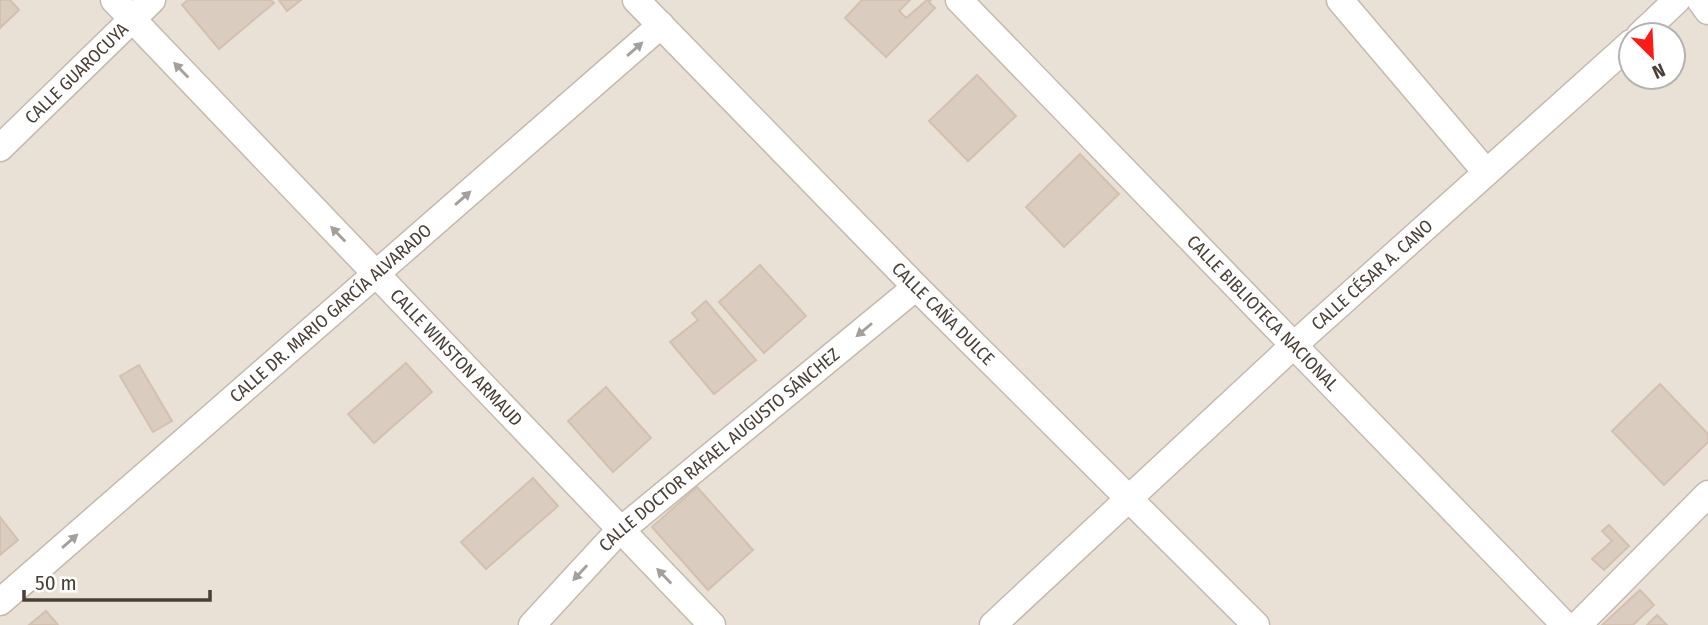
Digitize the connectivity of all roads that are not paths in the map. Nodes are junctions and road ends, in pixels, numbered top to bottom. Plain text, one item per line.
1 (152, 0) edge
2 (959, 0) edge
3 (1340, 0) edge
4 (1677, 0) edge
5 (1700, 0) edge
6 (638, 1) edge
7 (123, 9) edge
8 (1708, 11) edge
9 (1655, 21) edge
10 (662, 25) junction
11 (1617, 55) edge
12 (0, 148) edge
13 (1486, 172) junction
14 (375, 274) junction
15 (916, 287) junction
16 (1294, 345) junction
17 (1708, 494) edge
18 (1129, 498) junction
19 (621, 531) junction
20 (0, 602) edge
21 (1247, 622) edge
22 (532, 625) edge
23 (712, 625) edge
24 (993, 625) edge
25 (1565, 625) edge
26 (1578, 625) edge

1 - 7 street, CALLE GUAROCUYA
2 - 16 street, CALLE BIBLIOTECA NACIONAL
3 - 13 street
4 - 9 street
5 - 8 street
6 - 10 street, CALLE CAÑA DULCE
7 - 12 street, CALLE GUAROCUYA
14 -> 7 street, CALLE WINSTON ARMAUD
14 -> 10 street, CALLE DR. MARIO GARCÍA ALVARADO
10 - 15 street, CALLE CAÑA DULCE
11 - 13 street, CALLE CÉSAR A. CANO
13 - 16 street, CALLE CÉSAR A. CANO
14 - 19 street, CALLE WINSTON ARMAUD
20 -> 14 street, CALLE DR. MARIO GARCÍA ALVARADO
15 - 18 street, CALLE CAÑA DULCE
15 -> 19 street, CALLE DOCTOR RAFAEL AUGUSTO SÁNCHEZ
16 - 18 street, CALLE CÉSAR A. CANO
16 - 25 street, CALLE BIBLIOTECA NACIONAL
17 - 26 street
18 - 21 street, CALLE CAÑA DULCE
18 - 24 street, CALLE CÉSAR A. CANO
19 -> 22 street, CALLE DOCTOR RAFAEL AUGUSTO SÁNCHEZ
23 -> 19 street, CALLE WINSTON ARMAUD

